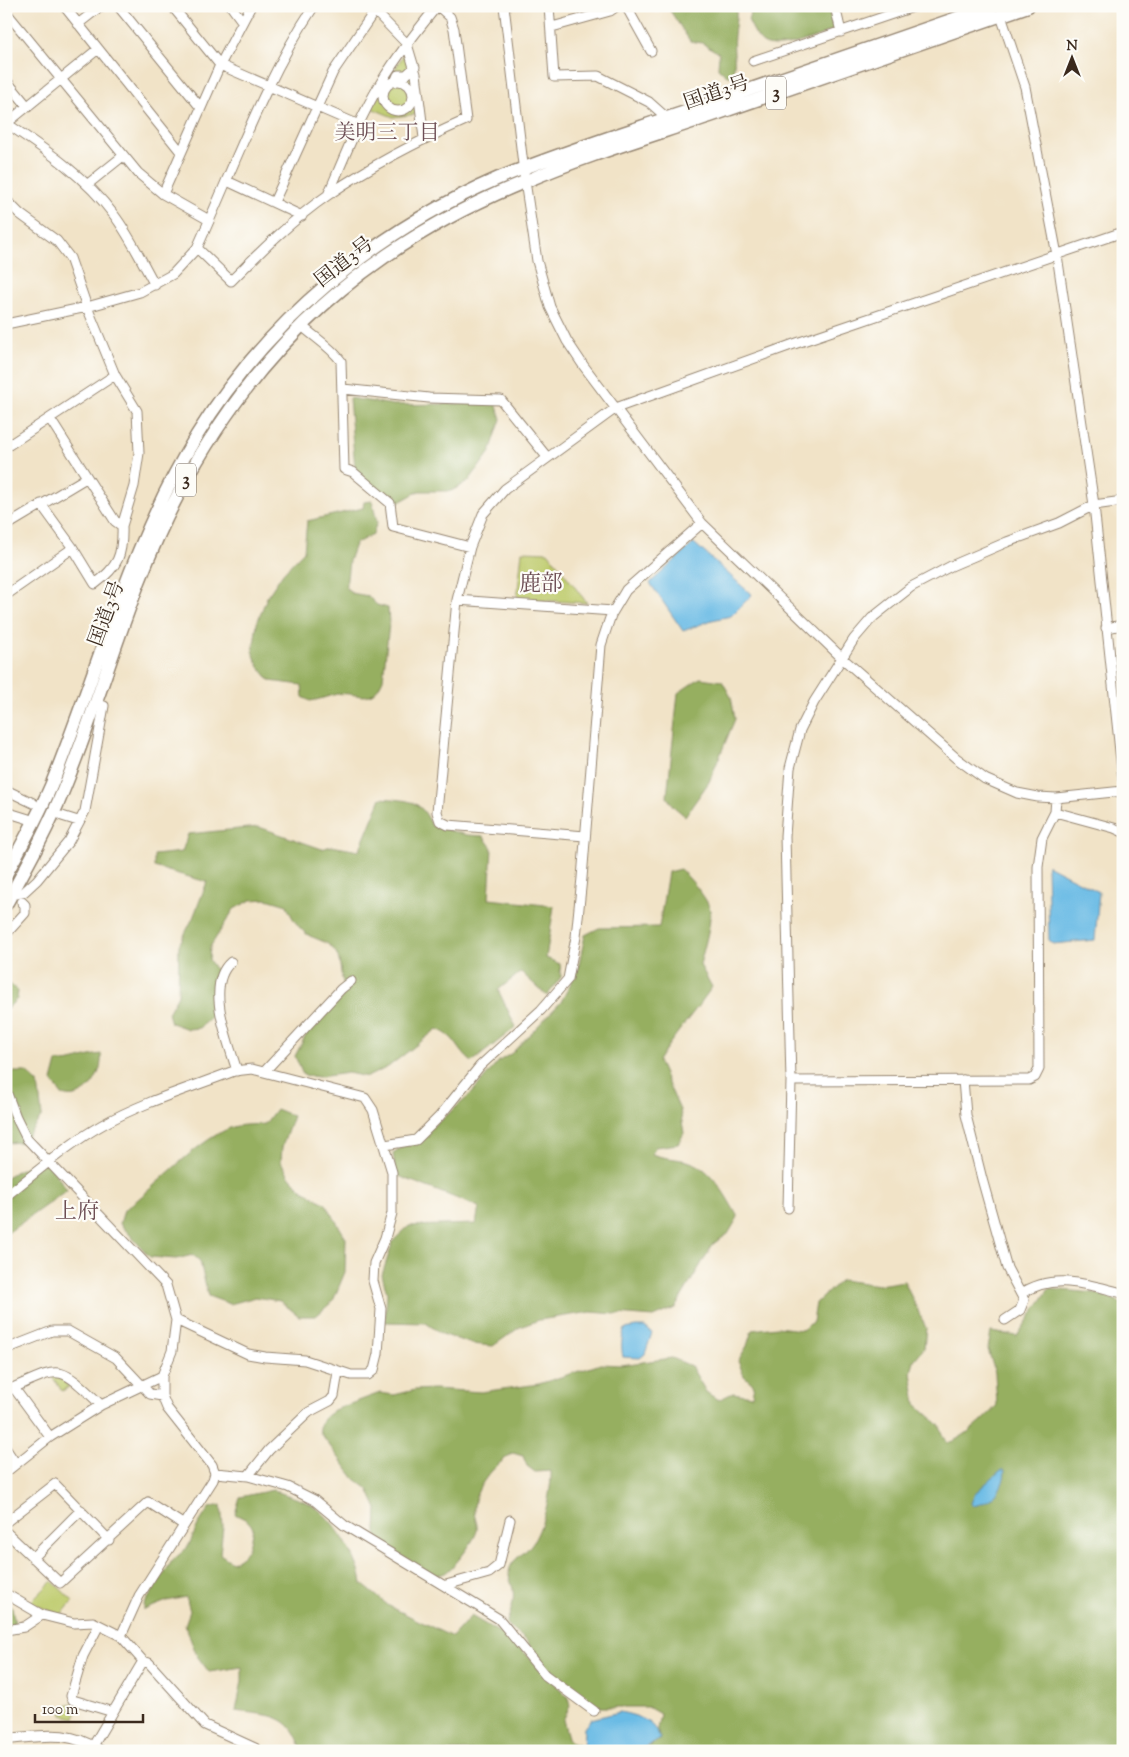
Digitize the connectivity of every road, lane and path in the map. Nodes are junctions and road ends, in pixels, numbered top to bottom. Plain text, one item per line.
1 (64, 6) edge
2 (101, 6) edge
3 (118, 6) edge
4 (172, 6) edge
5 (231, 6) edge
6 (251, 6) edge
7 (314, 6) edge
8 (438, 6) edge
9 (504, 6) edge
10 (549, 6) edge
11 (617, 6) edge
12 (626, 6) edge
13 (835, 6) edge
14 (916, 6) edge
15 (992, 6) edge
16 (1028, 6) edge
17 (374, 8) edge
18 (6, 12) edge
19 (1001, 16) junction
20 (242, 20) junction
21 (10, 23) edge
22 (78, 24) junction
23 (552, 27) junction
24 (841, 32) junction
25 (407, 44) junction
26 (98, 49) junction
27 (651, 51) dead end
28 (753, 61) dead end
29 (220, 65) junction
30 (415, 67) junction
31 (6, 80) edge
32 (61, 80) junction
33 (395, 82) junction
34 (268, 86) junction
35 (372, 99) junction
36 (383, 99) junction
37 (28, 107) junction
38 (316, 107) junction
39 (201, 108) junction
40 (668, 118) junction
41 (6, 123) edge
42 (359, 125) junction
43 (424, 138) junction
44 (182, 152) junction
45 (123, 156) junction
46 (524, 175) junction
47 (227, 181) junction
48 (88, 184) junction
49 (163, 194) junction
50 (328, 196) junction
51 (6, 200) edge
52 (274, 202) junction
53 (302, 216) junction
54 (209, 220) junction
55 (1123, 232) edge
56 (197, 248) junction
57 (1057, 255) junction
58 (156, 285) junction
59 (87, 307) junction
60 (6, 324) edge
61 (301, 325) junction
62 (115, 375) junction
63 (343, 389) junction
64 (616, 408) junction
65 (50, 419) junction
66 (6, 447) edge
67 (547, 457) junction
68 (86, 478) junction
69 (1123, 501) edge
70 (41, 504) junction
71 (1094, 505) junction
72 (702, 523) junction
73 (6, 526) edge
74 (122, 526) junction
75 (470, 547) junction
76 (73, 548) junction
77 (6, 595) edge
78 (457, 600) junction
79 (613, 611) junction
80 (1123, 625) edge
81 (1106, 628) junction
82 (841, 657) junction
83 (96, 703) junction
84 (1123, 780) edge
85 (6, 790) edge
86 (1123, 791) edge
87 (1056, 798) junction
88 (33, 803) dead end
89 (6, 812) edge
90 (1055, 812) junction
91 (62, 816) dead end
92 (35, 820) junction
93 (78, 821) junction
94 (1123, 832) edge
95 (585, 836) junction
96 (6, 874) edge
97 (13, 901) edge
98 (6, 934) edge
99 (231, 962) dead end
100 (351, 981) dead end
101 (237, 1071) junction
102 (264, 1072) junction
103 (963, 1080) junction
104 (791, 1081) junction
105 (6, 1091) edge
106 (385, 1145) junction
107 (50, 1161) junction
108 (6, 1196) edge
109 (788, 1208) dead end
110 (1021, 1294) junction
111 (1123, 1294) edge
112 (176, 1320) junction
113 (1005, 1320) dead end
114 (6, 1349) edge
115 (338, 1372) junction
116 (162, 1376) junction
117 (143, 1386) junction
118 (10, 1389) edge
119 (162, 1396) junction
120 (100, 1405) junction
121 (50, 1437) junction
122 (6, 1449) edge
123 (16, 1464) junction
124 (6, 1472) edge
125 (215, 1473) junction
126 (248, 1476) junction
127 (81, 1510) junction
128 (510, 1520) dead end
129 (6, 1522) edge
130 (184, 1525) junction
131 (6, 1532) edge
132 (109, 1540) junction
133 (33, 1558) junction
134 (446, 1585) junction
135 (6, 1594) edge
136 (42, 1615) junction
137 (99, 1625) junction
138 (6, 1630) edge
139 (121, 1636) junction
140 (143, 1661) junction
141 (594, 1711) dead end
142 (113, 1712) junction
143 (6, 1739) edge
144 (97, 1748) edge
145 (254, 1751) edge

1 - 22 street
2 - 22 street
3 - 39 street
4 - 29 street
5 - 20 street
6 - 20 street
7 - 34 street
8 - 25 street
8 - 43 street
9 - 46 street
10 - 23 street
11 - 23 street
12 - 27 street
13 - 24 street
14 - 24 street
15 - 40 highway, 国道3号 / 3
16 - 19 highway, 国道3号 / 3
17 - 25 street
17 - 38 street
18 - 21 street
19 - 46 highway, 国道3号 / 3
19 - 57 street
20 - 29 street
21 - 32 street
22 - 26 street
23 - 40 street
24 - 28 street
25 - 30 street
25 - 35 street
26 - 32 street
26 - 44 street
29 - 34 street
29 - 39 street
30 - 33 street
30 - 43 street
31 - 37 street
32 - 37 street
32 - 45 street
33 - 36 street
33 - 36 street
34 - 38 street
34 - 47 street
35 - 36 street
35 - 42 street
37 - 41 street
38 - 42 street
38 - 52 street
39 - 44 street
40 - 46 highway, 国道3号 / 3
41 - 48 street
42 - 50 street
43 - 50 street
44 - 49 street
45 - 48 street
45 - 49 street
46 - 61 highway, 国道3号 / 3
46 - 64 street
46 - 92 highway, 国道3号 / 3
47 - 52 street
47 - 54 street
48 - 58 street
49 - 54 street
50 - 53 street
51 - 59 street
52 - 53 street
53 - 56 street
54 - 56 street
55 - 57 street
56 - 58 street
57 - 64 street
57 - 71 street
58 - 59 street
59 - 60 street
59 - 62 street
61 - 63 street
61 - 83 highway, 国道3号 / 3
62 - 65 street
62 - 74 street
63 - 67 street
63 - 75 street
64 - 67 street
64 - 72 street
65 - 66 street
65 - 68 street
67 - 75 street
68 - 70 street
68 - 74 street
69 - 71 street
70 - 73 street
70 - 76 street
71 - 81 street
71 - 82 street
72 - 79 street
72 - 82 street
74 - 76 street
75 - 78 street
76 - 77 street
78 - 79 street
78 - 95 street
79 - 95 street
80 - 81 street
81 - 84 street
82 - 87 street
82 - 104 street
83 - 93 street
83 - 97 highway, 国道3号 / 3
85 - 88 street
86 - 87 street
87 - 90 street
89 - 92 street
90 - 94 street
90 - 103 street
91 - 93 street
92 - 96 highway, 国道3号 / 3
93 - 97 street
95 - 106 street
97 - 98 street
99 - 101 street
100 - 102 street
101 - 102 street
101 - 107 street
102 - 106 street
103 - 104 street
103 - 110 street
104 - 109 street
105 - 107 street
106 - 115 street
107 - 108 street
107 - 112 street
110 - 111 street
110 - 113 street
112 - 115 street
112 - 116 street
114 - 117 street
115 - 126 street
116 - 117 street
116 - 119 street
117 - 119 street
117 - 120 street
118 - 120 street
118 - 121 street
119 - 125 street
120 - 121 street
121 - 123 street
122 - 123 street
123 - 124 street
125 - 126 street
125 - 130 street
126 - 134 street
127 - 129 street
127 - 132 street
127 - 133 street
128 - 134 street
130 - 132 street
130 - 139 street
131 - 133 street
132 - 133 street
134 - 141 street
135 - 136 street
136 - 137 street
136 - 138 street
137 - 139 street
137 - 142 street
139 - 140 street
140 - 142 street
140 - 145 street
142 - 144 street
143 - 144 main road

